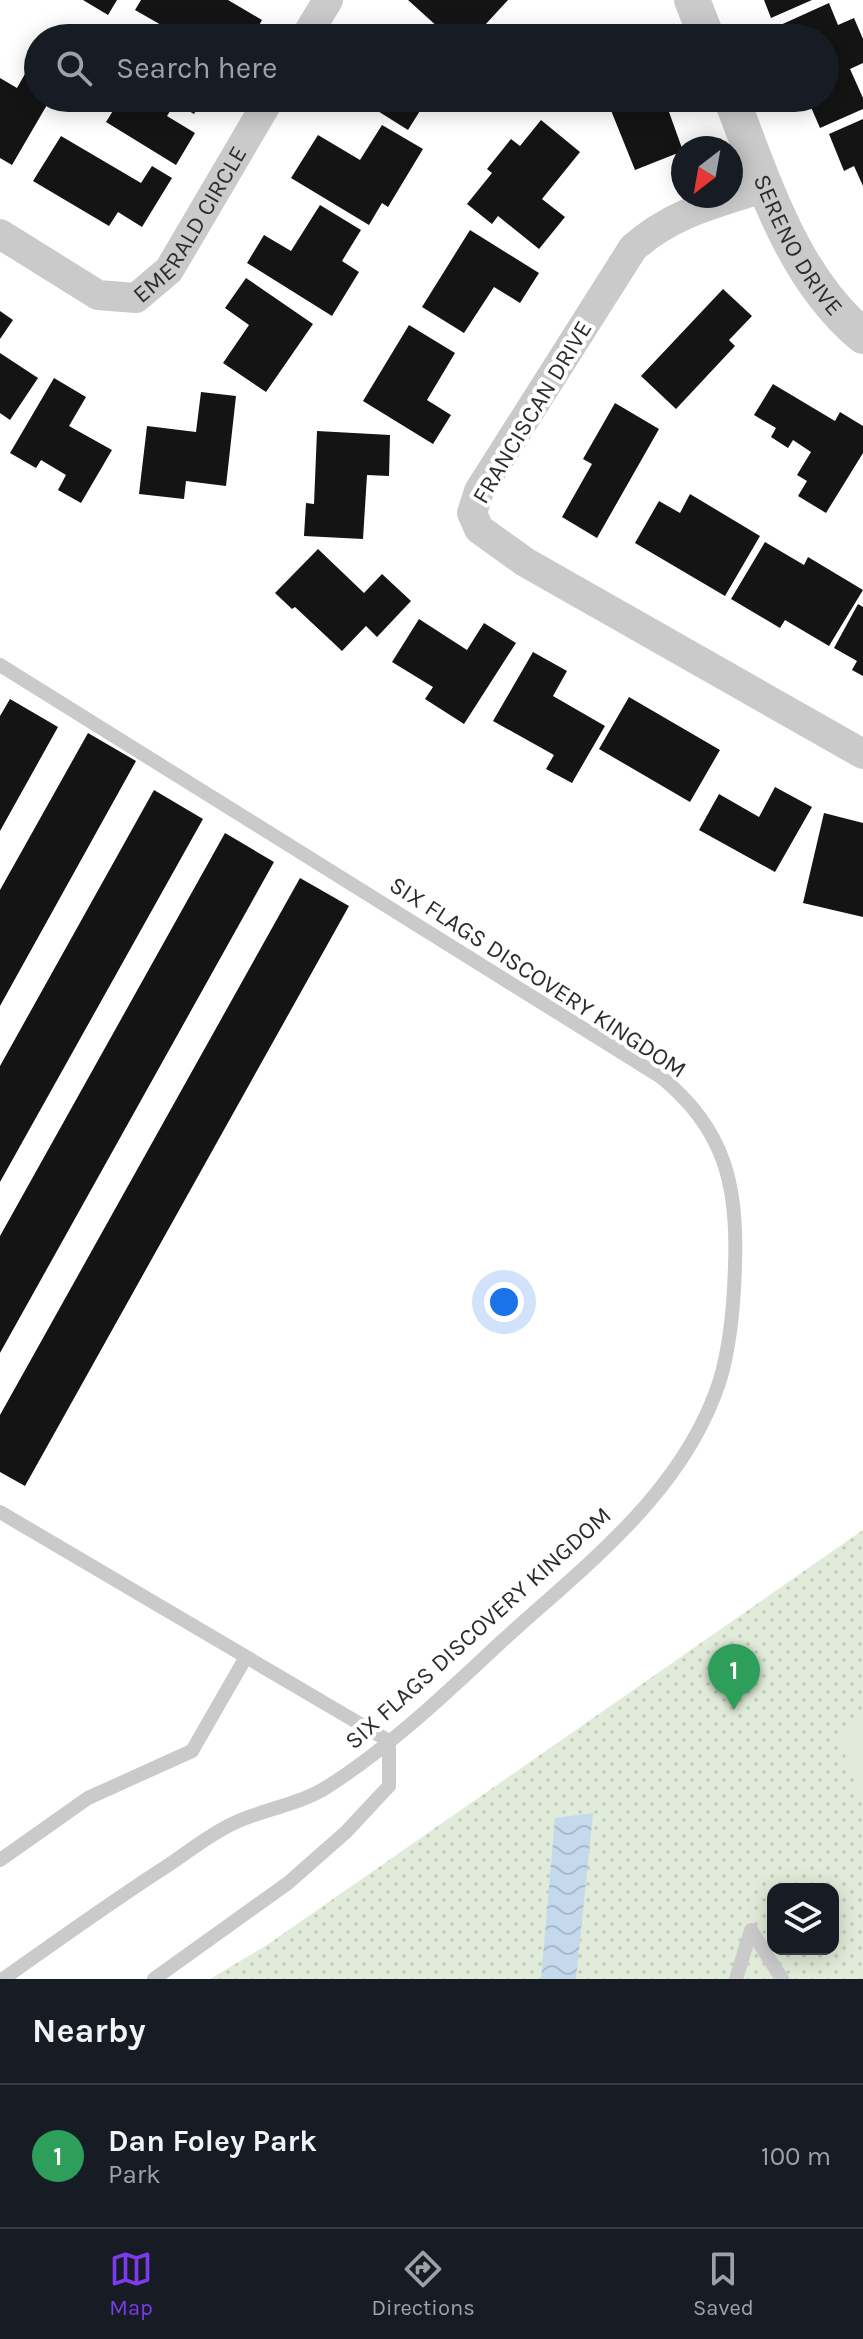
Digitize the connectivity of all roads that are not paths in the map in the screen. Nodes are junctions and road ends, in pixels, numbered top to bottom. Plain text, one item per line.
1 (328, 0) edge
2 (692, 0) edge
3 (313, 24) edge
4 (701, 24) edge
5 (262, 112) edge
6 (737, 112) edge
7 (766, 187) junction
8 (0, 234) edge
9 (863, 336) edge
10 (0, 665) edge
11 (863, 754) edge
12 (0, 1512) edge
13 (246, 1657) junction
14 (389, 1741) junction
15 (0, 1860) edge
16 (3, 1979) edge
17 (154, 1979) edge
18 (736, 1979) edge
19 (782, 1979) edge

1 - 3 street
2 - 4 street
5 - 8 street, EMERALD CIRCLE
6 - 7 street, SERENO DRIVE
7 - 9 street, SERENO DRIVE
7 - 11 street, FRANCISCAN DRIVE
10 - 14 lane, SIX FLAGS DISCOVERY KINGDOM
12 - 13 lane
13 - 14 lane
13 - 15 lane
14 - 16 lane, SIX FLAGS DISCOVERY KINGDOM
14 - 17 lane
18 - 19 lane

